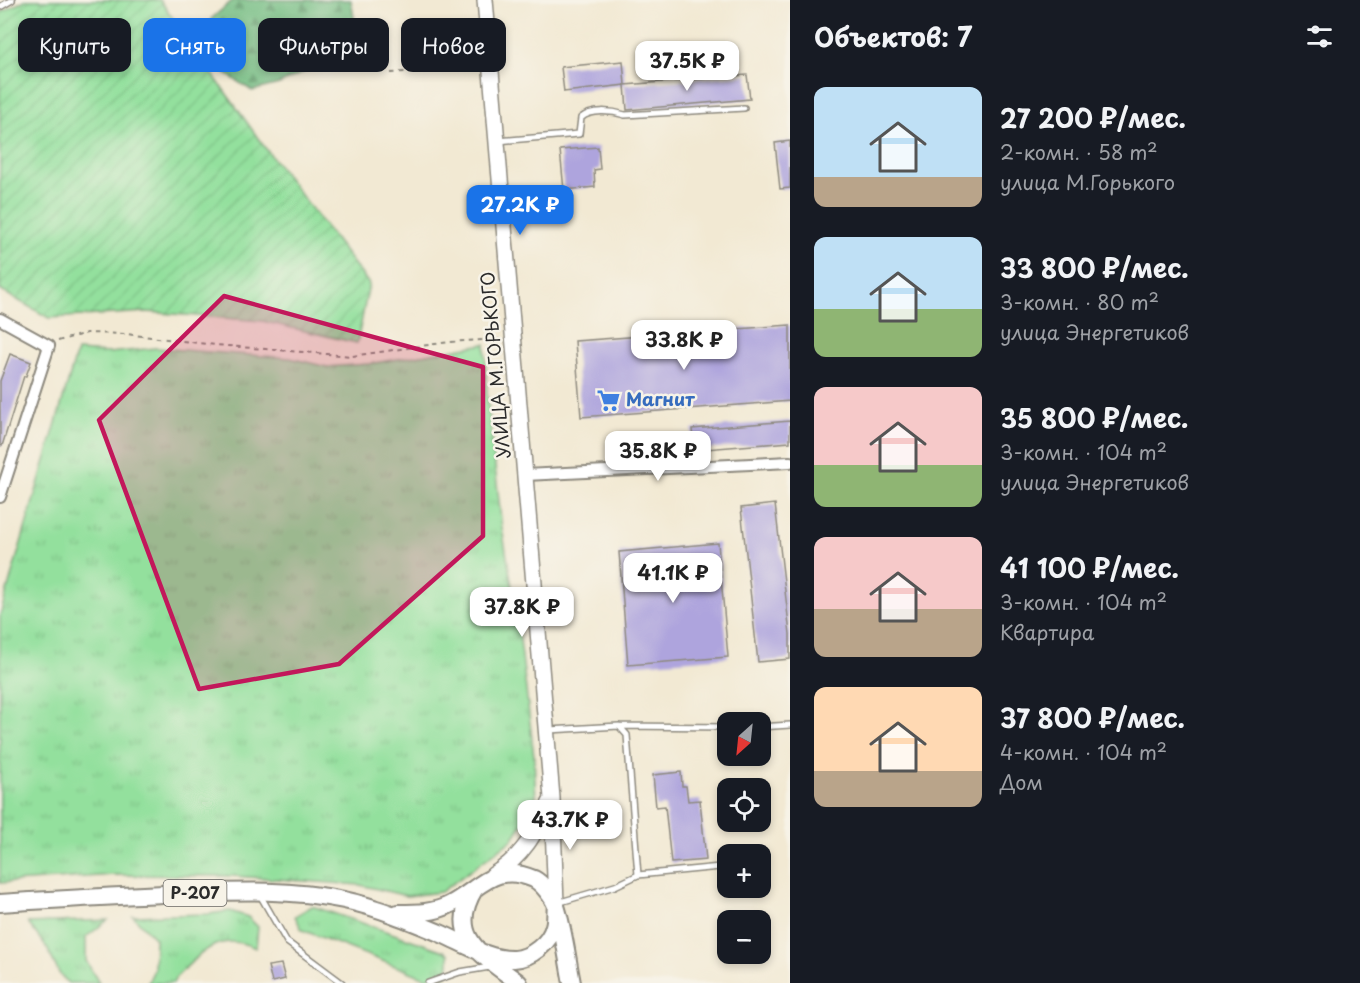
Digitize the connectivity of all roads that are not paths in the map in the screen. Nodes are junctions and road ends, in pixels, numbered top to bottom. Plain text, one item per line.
1 (12, 0) edge
2 (484, 0) edge
3 (0, 7) edge
4 (744, 108) dead end
5 (496, 141) junction
6 (0, 320) edge
7 (790, 462) edge
8 (525, 475) junction
9 (0, 497) edge
10 (790, 725) edge
11 (619, 726) junction
12 (771, 726) edge
13 (717, 727) edge
14 (546, 730) junction
15 (552, 798) junction
16 (717, 867) edge
17 (639, 875) junction
18 (482, 883) junction
19 (258, 891) junction
20 (0, 903) edge
21 (556, 904) junction
22 (388, 913) junction
23 (476, 950) junction
24 (498, 967) junction
25 (342, 983) edge
26 (428, 983) edge
27 (519, 983) edge
28 (572, 983) edge

1 - 3 lane
2 - 5 main road, УЛИЦА М.ГОРЬКОГО
4 - 5 lane
5 - 8 main road, УЛИЦА М.ГОРЬКОГО
6 - 9 street
7 - 8 street
8 - 14 main road, УЛИЦА М.ГОРЬКОГО
10 - 12 lane
11 - 13 lane
11 - 14 lane
11 - 17 lane
14 - 15 main road, УЛИЦА М.ГОРЬКОГО
15 - 18 main road
15 - 21 main road, УЛИЦА М.ГОРЬКОГО
16 - 17 lane
17 - 21 lane
18 - 21 main road, Р-207
18 - 22 main road, Р-207
18 - 23 main road
19 - 20 main road, Р-207
19 - 22 main road, Р-207
19 - 25 lane
21 - 23 main road, Р-207
21 - 28 main road, Р-207
22 - 23 main road, Р-207
23 - 24 main road, Р-207
24 - 26 lane
24 - 27 main road, Р-207

